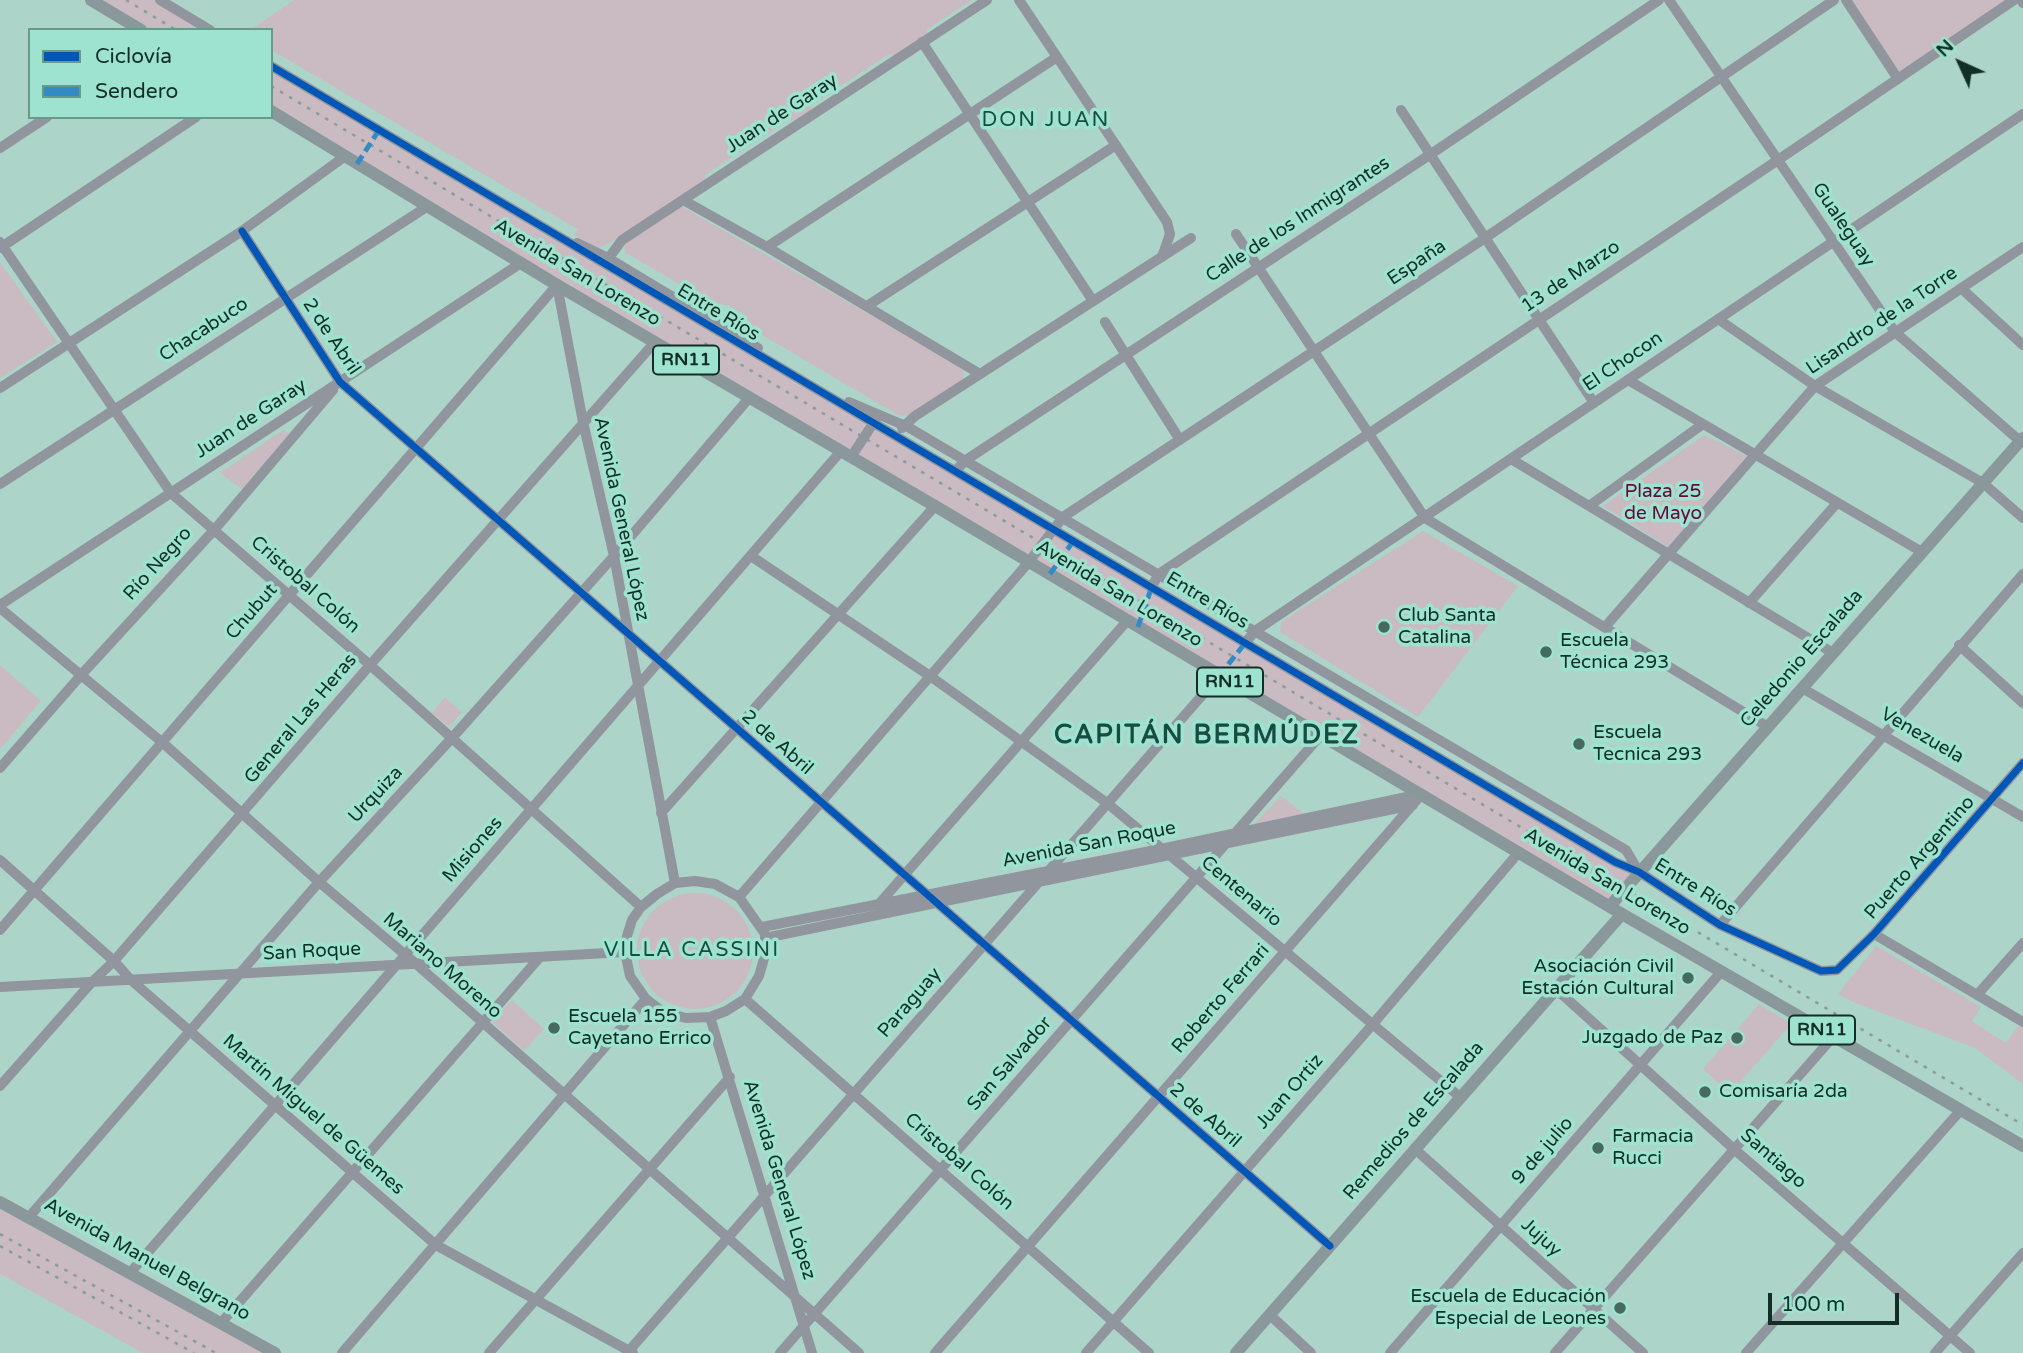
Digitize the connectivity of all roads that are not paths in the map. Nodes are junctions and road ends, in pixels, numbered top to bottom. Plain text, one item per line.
1 (91, 0) edge
2 (160, 0) edge
3 (986, 0) edge
4 (1019, 0) edge
5 (1659, 0) edge
6 (1669, 0) edge
7 (1834, 0) edge
8 (1846, 0) edge
9 (2014, 0) edge
10 (138, 28) edge
11 (207, 28) edge
12 (922, 42) junction
13 (1057, 57) junction
14 (273, 67) edge
15 (1722, 78) junction
16 (1898, 79) junction
17 (1401, 110) dead end
18 (273, 112) edge
19 (2023, 114) edge
20 (970, 115) junction
21 (44, 119) edge
22 (193, 119) edge
23 (1116, 145) junction
24 (0, 148) edge
25 (1431, 154) junction
26 (344, 157) junction
27 (1778, 160) junction
28 (683, 200) junction
29 (1028, 202) junction
30 (428, 206) junction
31 (242, 231) junction
32 (1236, 234) dead end
33 (1191, 238) dead end
34 (1485, 238) junction
35 (1834, 242) junction
36 (1, 246) edge
37 (767, 247) junction
38 (2021, 252) edge
39 (1162, 257) junction
40 (606, 261) junction
41 (521, 262) junction
42 (1257, 266) junction
43 (557, 285) junction
44 (1961, 288) junction
45 (286, 299) junction
46 (1093, 301) junction
47 (867, 306) junction
48 (1538, 319) junction
49 (1718, 319) junction
50 (1105, 322) dead end
51 (1895, 332) junction
52 (655, 342) junction
53 (69, 343) junction
54 (2023, 345) edge
55 (1314, 352) junction
56 (1126, 355) junction
57 (980, 374) junction
58 (1628, 380) junction
59 (340, 382) junction
60 (1815, 386) junction
61 (0, 388) edge
62 (750, 397) junction
63 (1594, 403) junction
64 (114, 409) junction
65 (876, 419) junction
66 (583, 422) junction
67 (1703, 424) junction
68 (904, 425) junction
69 (1369, 433) junction
70 (897, 435) junction
71 (1180, 440) junction
72 (2021, 440) edge
73 (416, 449) junction
74 (846, 454) junction
75 (1755, 455) junction
76 (1511, 459) junction
77 (966, 460) junction
78 (956, 470) junction
79 (1983, 483) junction
80 (0, 484) edge
81 (171, 492) junction
82 (1837, 503) junction
83 (935, 506) junction
84 (1589, 506) junction
85 (1063, 517) junction
86 (1425, 518) junction
87 (2023, 518) edge
88 (497, 520) junction
89 (1054, 528) junction
90 (215, 529) junction
91 (1922, 552) junction
92 (1668, 554) junction
93 (614, 556) junction
94 (751, 556) junction
95 (1028, 563) junction
96 (1159, 574) junction
97 (2023, 574) edge
98 (1152, 586) junction
99 (581, 593) junction
100 (290, 595) junction
101 (1749, 603) junction
102 (0, 606) edge
103 (839, 614) junction
104 (1126, 621) junction
105 (1605, 627) junction
106 (1255, 631) junction
107 (627, 633) junction
108 (1246, 642) junction
109 (1959, 645) junction
110 (1833, 653) junction
111 (659, 662) junction
112 (370, 665) junction
113 (82, 674) junction
114 (930, 676) junction
115 (1219, 676) junction
116 (638, 686) junction
117 (1802, 688) junction
118 (2023, 704) edge
119 (1404, 719) junction
120 (1768, 727) junction
121 (736, 728) junction
122 (1396, 732) junction
123 (1884, 734) junction
124 (1321, 735) junction
125 (452, 738) junction
126 (1021, 740) junction
127 (163, 743) junction
128 (2023, 763) edge
129 (0, 768) edge
130 (1505, 778) junction
131 (1496, 791) junction
132 (1422, 794) junction
133 (1993, 798) junction
134 (821, 802) junction
135 (1108, 803) junction
136 (1413, 805) junction
137 (532, 808) junction
138 (661, 813) junction
139 (243, 815) junction
140 (2023, 817) edge
141 (1234, 833) junction
142 (1228, 843) junction
143 (1166, 852) junction
144 (1519, 852) junction
145 (0, 860) edge
146 (1049, 870) junction
147 (1639, 872) junction
148 (904, 875) junction
149 (1197, 878) junction
150 (318, 882) junction
151 (1038, 882) junction
152 (675, 883) junction
153 (34, 891) junction
154 (928, 895) junction
155 (740, 897) junction
156 (937, 903) junction
157 (877, 905) junction
158 (641, 906) junction
159 (1610, 906) junction
160 (1622, 914) junction
161 (867, 917) junction
162 (1720, 925) junction
163 (0, 930) edge
164 (764, 932) junction
165 (1874, 934) junction
166 (2023, 943) edge
167 (984, 944) junction
168 (1285, 951) junction
169 (625, 952) junction
170 (540, 957) junction
171 (400, 960) junction
172 (114, 961) junction
173 (415, 963) junction
174 (1837, 970) joint
175 (1721, 972) junction
176 (242, 973) junction
177 (131, 980) junction
178 (92, 982) junction
179 (0, 986) edge
180 (1556, 989) junction
181 (1978, 995) junction
182 (646, 999) junction
183 (745, 999) junction
184 (710, 1017) junction
185 (1072, 1021) junction
186 (2023, 1022) edge
187 (482, 1024) junction
188 (1373, 1024) junction
189 (190, 1031) junction
190 (1833, 1037) junction
191 (1641, 1065) junction
192 (730, 1077) junction
193 (0, 1086) edge
194 (854, 1093) junction
195 (565, 1096) junction
196 (1159, 1097) junction
197 (1460, 1097) junction
198 (275, 1105) junction
199 (1960, 1111) junction
200 (2023, 1146) edge
201 (1415, 1149) junction
202 (1735, 1150) junction
203 (649, 1169) junction
204 (941, 1170) junction
205 (1244, 1171) junction
206 (352, 1172) junction
207 (764, 1196) junction
208 (0, 1202) edge
209 (29, 1217) junction
210 (1502, 1226) junction
211 (728, 1237) junction
212 (1843, 1242) junction
213 (436, 1245) junction
214 (1330, 1246) junction
215 (1028, 1247) junction
216 (2023, 1253) edge
217 (130, 1273) junction
218 (796, 1298) junction
219 (536, 1300) junction
220 (1594, 1309) junction
221 (814, 1314) junction
222 (1269, 1315) junction
223 (1113, 1322) junction
224 (221, 1323) junction
225 (804, 1326) junction
226 (1950, 1336) junction
227 (630, 1352) edge
228 (275, 1353) edge
229 (342, 1353) edge
230 (489, 1353) edge
231 (780, 1353) edge
232 (812, 1353) edge
233 (859, 1353) edge
234 (935, 1353) edge
235 (1086, 1353) edge
236 (1149, 1353) edge
237 (1236, 1353) edge
238 (1311, 1353) edge
239 (1390, 1353) edge
240 (1555, 1353) edge
241 (1643, 1353) edge
242 (1746, 1353) edge
243 (1935, 1353) edge
244 (1970, 1353) edge

1 - 10 main road
2 - 11 street
3 - 12 street, Juan de Garay
4 - 13 street
5 - 25 street, Calle de los Inmigrantes
6 - 15 street, Gualeguay
7 - 15 street, España
8 - 16 street
9 - 16 street, 13 de Marzo
12 - 20 street
12 - 28 street, Juan de Garay
13 - 20 street
13 - 23 street
14 - 40 street, Entre Ríos
15 - 27 street, Gualeguay
15 - 34 street, España
16 - 27 street, 13 de Marzo
17 - 25 street
18 - 26 main road, Avenida San Lorenzo / RN11
19 - 35 street, El Chocon
20 - 29 street
20 - 37 street
21 - 24 street
22 - 36 street
23 - 29 street
23 - 39 street
25 - 34 street
25 - 42 street, Calle de los Inmigrantes
26 - 30 main road, Avenida San Lorenzo / RN11
26 - 31 street
27 - 35 street, Gualeguay
27 - 48 street, 13 de Marzo
28 - 37 street
28 - 40 street, Juan de Garay
29 - 46 street
29 - 47 street
30 - 41 main road, Avenida San Lorenzo / RN11
30 - 45 street, Chacabuco
31 - 45 street, 2 de Abril
31 - 53 street
32 - 42 street
33 - 39 street
34 - 48 street
34 - 55 street, España
35 - 49 street, El Chocon
35 - 51 street, Gualeguay
36 - 53 street, Cristobal Colón
37 - 47 street
38 - 44 street, Lisandro de la Torre
39 - 46 street
40 - 65 street, Entre Ríos
41 - 43 main road, Avenida San Lorenzo / RN11
41 - 59 street, Juan de Garay
42 - 55 street
42 - 56 street, Calle de los Inmigrantes
43 - 52 main road, Avenida San Lorenzo / RN11
43 - 66 street, Avenida General López
43 - 73 street, Chubut
44 - 51 street, Lisandro de la Torre
44 - 54 street
45 - 59 street, 2 de Abril
45 - 64 street, Chacabuco
46 - 57 street
47 - 57 street
48 - 63 street
48 - 69 street, 13 de Marzo
49 - 58 street, El Chocon
49 - 60 street
50 - 56 street
51 - 60 street, Lisandro de la Torre
51 - 72 street, Gualeguay
52 - 62 main road, Avenida San Lorenzo / RN11
52 - 66 street, General Las Heras
53 - 61 street
53 - 64 street, Cristobal Colón
55 - 69 street
55 - 71 street, España
56 - 71 street
56 - 77 street, Calle de los Inmigrantes
57 - 68 street
58 - 63 street, El Chocon
58 - 67 street
59 - 73 street, 2 de Abril
59 - 81 street, Juan de Garay
59 - 90 street, Río Negro
60 - 75 street, Lisandro de la Torre
60 - 79 street
62 - 74 main road, Avenida San Lorenzo / RN11
62 - 93 street, Urquiza
63 - 76 street, El Chocon
64 - 80 street, Chacabuco
64 - 81 street, Cristobal Colón
65 - 68 street, Entre Ríos
65 - 70 street, Entre Ríos
65 - 74 street, Misiones
66 - 88 street, General Las Heras
66 - 93 street, Avenida General López
67 - 75 street
67 - 84 street
68 - 70 street
68 - 77 street, Entre Ríos
69 - 86 street
69 - 96 street, 13 de Marzo
70 - 78 street, Entre Ríos
71 - 85 street, España
72 - 79 main road, Celedonio Escalada
73 - 88 street, 2 de Abril
73 - 100 street, Chubut
74 - 83 main road, Avenida San Lorenzo / RN11
74 - 94 street, Misiones
75 - 82 street
75 - 92 street, Lisandro de la Torre
76 - 84 street
76 - 86 street, El Chocon
77 - 78 street, Calle de los Inmigrantes
77 - 85 street, Entre Ríos
78 - 89 street, Entre Ríos
79 - 87 street
79 - 91 main road, Celedonio Escalada
81 - 90 street, Cristobal Colón
81 - 102 street, Juan de Garay
82 - 91 street
82 - 101 street
83 - 95 main road, Avenida San Lorenzo / RN11
83 - 103 street
84 - 92 street
85 - 89 street, España
85 - 96 street, Entre Ríos
86 - 105 street
86 - 106 street, El Chocon
88 - 99 street, 2 de Abril
88 - 112 street, General Las Heras
89 - 95 street, España
89 - 98 street, Entre Ríos
90 - 100 street, Cristobal Colón
90 - 113 street, Río Negro
91 - 110 main road, Celedonio Escalada
92 - 101 street
92 - 105 street, Lisandro de la Torre
93 - 99 street, Urquiza
93 - 107 street, Avenida General López
94 - 103 street, Centenario
94 - 111 street, Misiones
95 - 104 main road, Avenida San Lorenzo / RN11
95 - 114 street, España
96 - 98 street, 13 de Marzo
96 - 106 street, Entre Ríos
97 - 109 street
98 - 108 street, Entre Ríos
99 - 107 street, 2 de Abril
99 - 125 street, Urquiza
100 - 112 street, Cristobal Colón
100 - 127 street, Chubut
101 - 110 street
102 - 113 street, Mariano Moreno
103 - 114 street, Centenario
103 - 121 street
104 - 115 main road, Avenida San Lorenzo / RN11
104 - 126 street
105 - 120 street
106 - 108 street, El Chocon
106 - 119 street, Entre Ríos
107 - 111 street, 2 de Abril
107 - 116 street, Avenida General López
108 - 122 street, Entre Ríos
109 - 118 street
109 - 123 street
110 - 117 main road, Celedonio Escalada
111 - 116 street, Misiones
111 - 121 street, 2 de Abril
112 - 125 street, Cristobal Colón
112 - 139 street, General Las Heras
113 - 127 street, Mariano Moreno
113 - 129 street, Río Negro
114 - 126 street, Centenario
114 - 134 street, España
115 - 124 main road, Avenida San Lorenzo / RN11
115 - 135 street, Paraguay
116 - 137 street, Misiones
116 - 138 street, Avenida General López
117 - 120 main road, Celedonio Escalada
117 - 123 street, Venezuela
119 - 122 street
119 - 130 street, Entre Ríos
120 - 147 main road, Celedonio Escalada
121 - 134 street, 2 de Abril
121 - 138 street
122 - 131 street, Entre Ríos
123 - 133 street, Venezuela
123 - 162 street
124 - 132 main road, Avenida San Lorenzo / RN11
124 - 141 street, San Salvador
125 - 137 street, Cristobal Colón
125 - 150 street, Urquiza
126 - 135 street, Centenario
126 - 148 street
127 - 139 street, Mariano Moreno
127 - 153 street, Chubut
128 - 133 street, Puerto Argentino
130 - 131 street
130 - 147 street, Entre Ríos
131 - 147 street, Entre Ríos
132 - 136 street, Roberto Ferrari
132 - 141 street, Avenida San Roque
132 - 144 main road, Avenida San Lorenzo / RN11
133 - 140 street, Venezuela
133 - 165 street, Puerto Argentino
134 - 148 street, 2 de Abril
134 - 155 street, España
135 - 143 street, Centenario
135 - 146 street, Paraguay
136 - 142 street, Avenida San Roque
136 - 168 street, Roberto Ferrari
137 - 158 street, Cristobal Colón
137 - 171 street, Misiones
138 - 152 street, Avenida General López
139 - 150 street, Mariano Moreno
139 - 172 street, General Las Heras
141 - 142 street, San Salvador
141 - 143 street, Avenida San Roque
142 - 143 street, Avenida San Roque
142 - 149 street, San Salvador
143 - 146 street, Avenida San Roque
143 - 149 street, Centenario
143 - 151 street, Avenida San Roque
144 - 159 main road, Avenida San Lorenzo / RN11
144 - 188 street, Juan Ortiz
145 - 153 street, Martín Miguel de Güemes
146 - 151 street, Paraguay
146 - 154 street, Avenida San Roque
147 - 159 main road, Celedonio Escalada
147 - 162 street, Entre Ríos
148 - 154 street, 2 de Abril
148 - 157 street
149 - 168 street, Centenario
149 - 185 street, San Salvador
150 - 171 street, Mariano Moreno
150 - 176 street, Urquiza
151 - 156 street, Avenida San Roque
151 - 167 street, Paraguay
152 - 155 street
152 - 158 street
153 - 163 street, Chubut
153 - 172 street, Martín Miguel de Güemes
154 - 156 street, 2 de Abril
154 - 157 street, Avenida San Roque
155 - 164 street
156 - 161 street, Avenida San Roque
156 - 167 street, 2 de Abril
157 - 161 street
157 - 164 street, Avenida San Roque
158 - 169 street
159 - 160 main road, Avenida San Lorenzo / RN11
160 - 175 main road, Avenida San Lorenzo / RN11
160 - 180 main road, Remedios de Escalada
161 - 164 street, Avenida San Roque
162 - 174 street, Entre Ríos
164 - 183 street
165 - 174 street, Puerto Argentino
165 - 181 street
166 - 181 street
167 - 185 street, 2 de Abril
167 - 194 street, Paraguay
168 - 188 street, Centenario
168 - 196 street, Roberto Ferrari
169 - 170 street
169 - 182 street
170 - 173 street
170 - 187 street
171 - 173 street, Mariano Moreno
171 - 176 street, San Roque
171 - 198 street, Misiones
172 - 177 street, Martín Miguel de Güemes
172 - 178 street, General Las Heras
173 - 187 street, Mariano Moreno
175 - 190 main road, Avenida San Lorenzo / RN11
175 - 191 street, 9 de julio
176 - 177 street, San Roque
176 - 189 street, Urquiza
177 - 178 street, San Roque
177 - 189 street, Martín Miguel de Güemes
178 - 179 street, San Roque
178 - 193 street, General Las Heras
180 - 191 street, Santiago
180 - 197 main road, Remedios de Escalada
181 - 186 street
182 - 184 street
182 - 195 street
183 - 184 street
183 - 194 street, Cristobal Colón
184 - 192 street, Avenida General López
185 - 196 street, 2 de Abril
185 - 204 street, San Salvador
187 - 195 street, Mariano Moreno
187 - 206 street
188 - 197 street, Centenario
188 - 205 street, Juan Ortiz
189 - 198 street, Martín Miguel de Güemes
189 - 209 street, Urquiza
190 - 199 main road, Avenida San Lorenzo / RN11
190 - 202 street
191 - 202 street, Santiago
191 - 210 street, 9 de julio
192 - 203 street
192 - 207 street, Avenida General López
194 - 204 street, Cristobal Colón
194 - 207 street, Paraguay
195 - 203 street, Mariano Moreno
195 - 213 street
196 - 205 street, 2 de Abril
196 - 215 street, Roberto Ferrari
197 - 201 main road, Remedios de Escalada
198 - 206 street, Martín Miguel de Güemes
198 - 217 street, Misiones
199 - 200 main road, Avenida San Lorenzo / RN11
199 - 212 street
201 - 210 street, Jujuy
201 - 214 main road, Remedios de Escalada
202 - 212 street, Santiago
202 - 220 street
203 - 211 street, Mariano Moreno
203 - 219 street
204 - 215 street, Cristobal Colón
204 - 221 street, San Salvador
205 - 214 street, 2 de Abril
205 - 223 street, Juan Ortiz
206 - 213 street, Martín Miguel de Güemes
206 - 224 street
207 - 211 street, Paraguay
207 - 218 street, Avenida General López
208 - 209 main road, Avenida Manuel Belgrano
209 - 217 main road, Avenida Manuel Belgrano
210 - 220 street, Jujuy
210 - 239 street, 9 de julio
211 - 218 street, Mariano Moreno
211 - 227 street, Paraguay
212 - 226 street, Santiago
212 - 242 street
213 - 219 street, Martín Miguel de Güemes
213 - 229 street
214 - 222 main road, Remedios de Escalada
215 - 223 street, Cristobal Colón
215 - 234 street, Roberto Ferrari
216 - 226 street
217 - 224 main road, Avenida Manuel Belgrano
218 - 221 street, Mariano Moreno
218 - 225 street, Avenida General López
219 - 227 street, Martín Miguel de Güemes
219 - 230 street
220 - 240 street
220 - 241 street, Jujuy
221 - 225 street, San Salvador
221 - 233 street, Mariano Moreno
222 - 237 main road, Remedios de Escalada
222 - 238 street
223 - 235 street, Juan Ortiz
223 - 236 street, Cristobal Colón
224 - 228 main road, Avenida Manuel Belgrano
225 - 231 street, San Salvador
225 - 232 street, Avenida General López
226 - 243 street
226 - 244 street, Santiago

